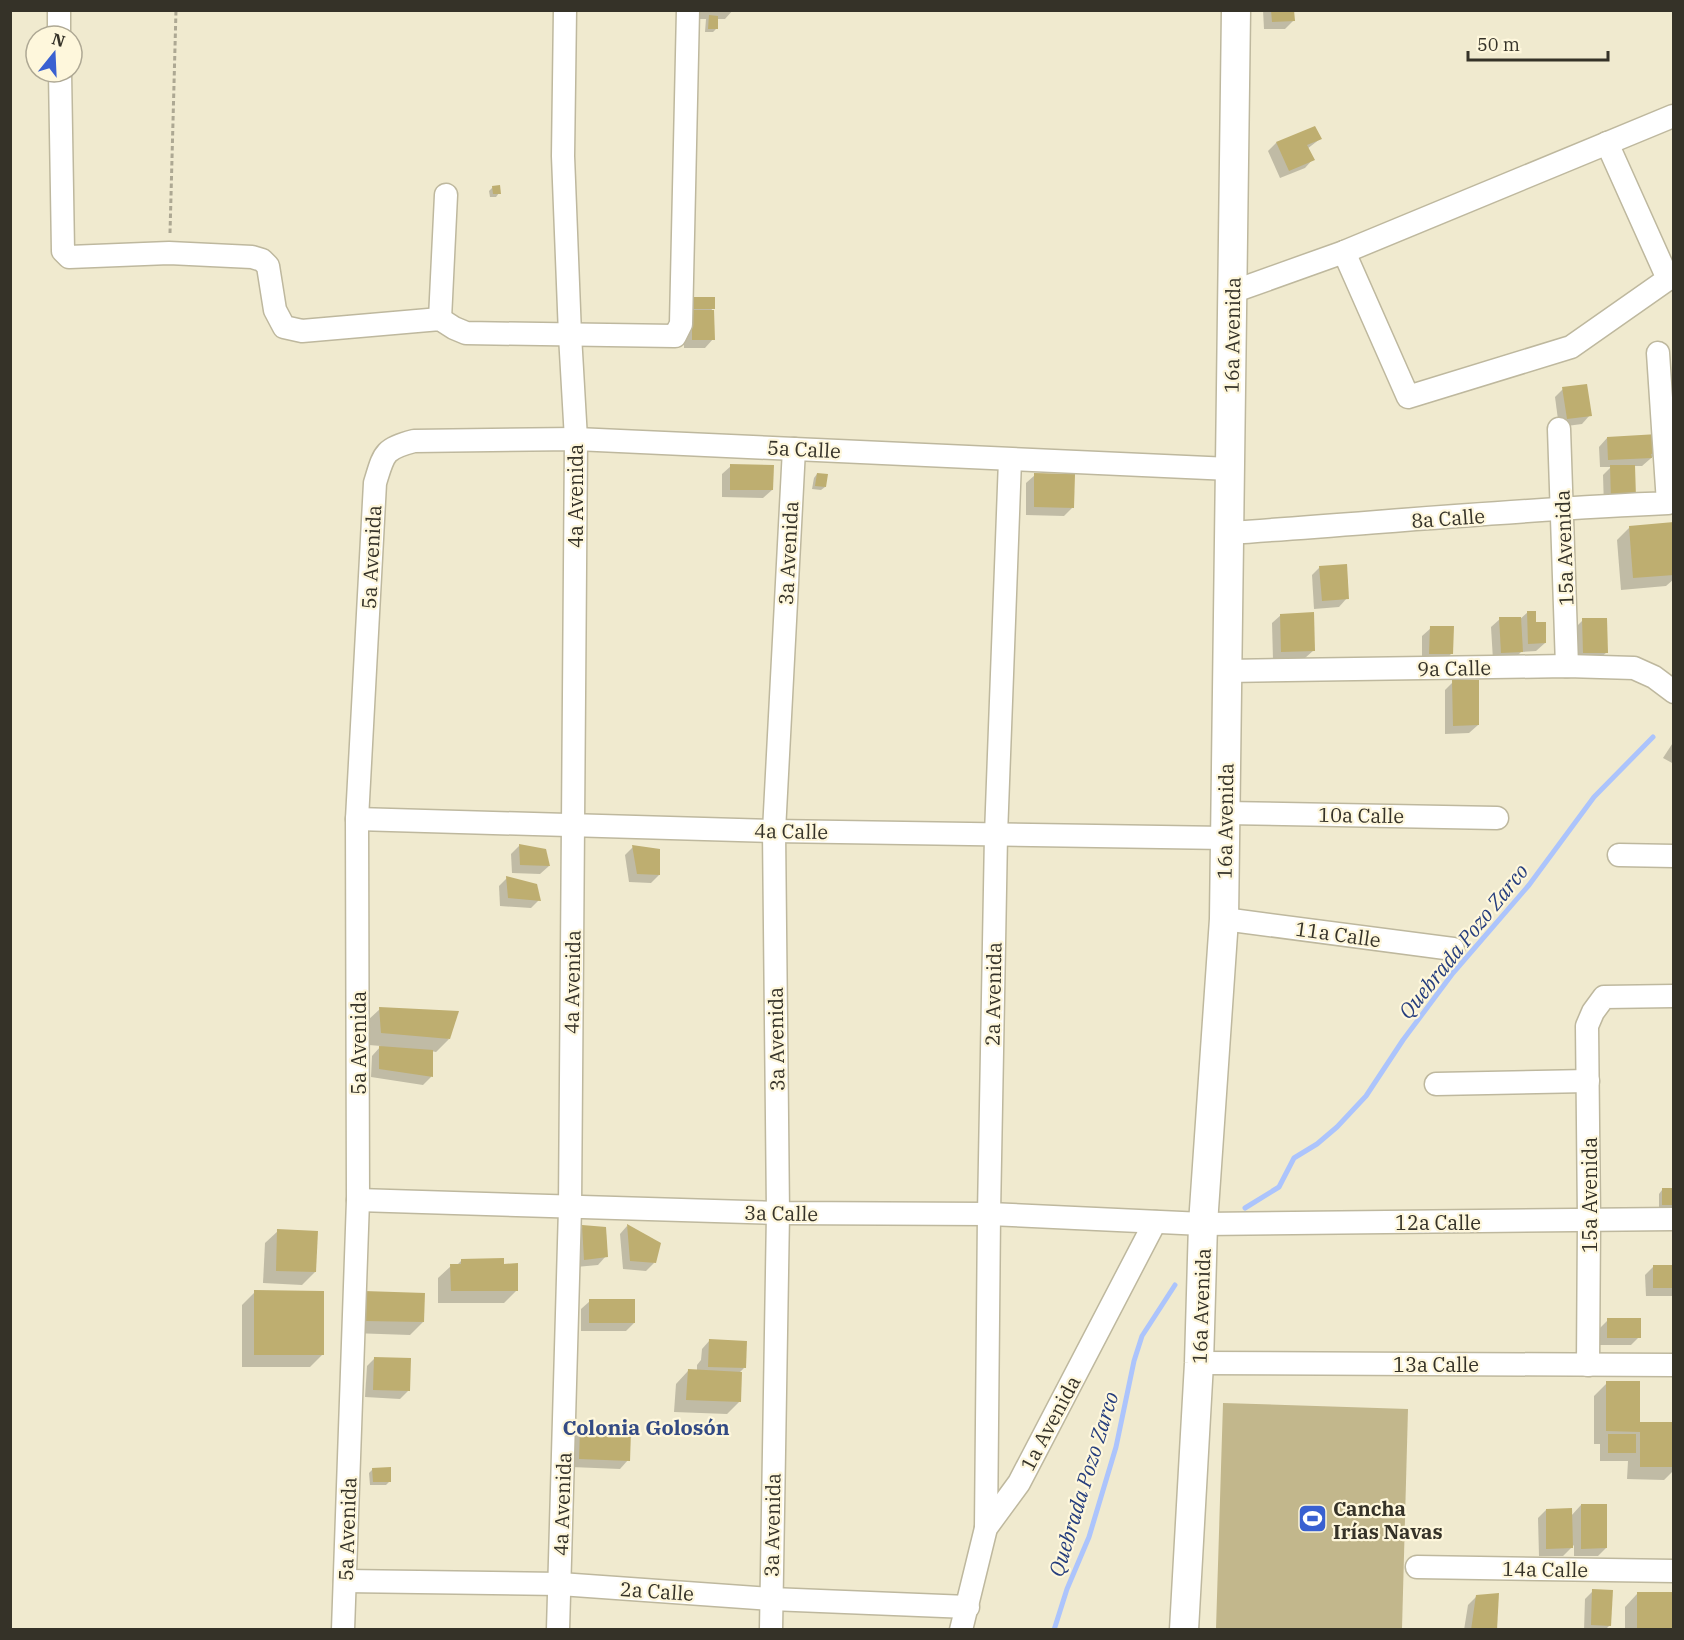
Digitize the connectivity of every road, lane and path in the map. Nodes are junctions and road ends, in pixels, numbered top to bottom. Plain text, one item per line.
1 (176, 10) edge
2 (565, 10) edge
3 (688, 10) edge
4 (1236, 10) edge
5 (60, 84) edge
6 (1673, 116) edge
7 (1607, 143) junction
8 (446, 195) dead end
9 (1344, 252) junction
10 (169, 253) junction
11 (1232, 292) junction
12 (440, 319) junction
13 (570, 335) junction
14 (1658, 353) dead end
15 (1559, 429) dead end
16 (576, 439) junction
17 (794, 449) junction
18 (383, 458) joint
19 (1010, 460) junction
20 (1230, 469) junction
21 (1563, 507) junction
22 (1229, 533) junction
23 (1568, 666) junction
24 (1227, 671) junction
25 (1674, 692) edge
26 (1497, 818) dead end
27 (357, 819) junction
28 (573, 824) junction
29 (1225, 826) junction
30 (774, 831) junction
31 (996, 835) junction
32 (1619, 855) dead end
33 (1674, 856) edge
34 (1224, 919) junction
35 (1453, 949) dead end
36 (1674, 996) edge
37 (1588, 1081) junction
38 (1436, 1084) dead end
39 (358, 1200) junction
40 (570, 1208) junction
41 (778, 1214) junction
42 (989, 1214) junction
43 (1674, 1219) edge
44 (1589, 1220) junction
45 (1155, 1222) junction
46 (1203, 1224) junction
47 (1199, 1363) junction
48 (1588, 1365) junction
49 (1674, 1365) edge
50 (986, 1528) junction
51 (1417, 1567) dead end
52 (1674, 1571) edge
53 (345, 1581) junction
54 (560, 1584) junction
55 (771, 1599) junction
56 (968, 1607) junction
57 (343, 1629) edge
58 (558, 1629) edge
59 (771, 1629) edge
60 (962, 1629) edge
61 (1184, 1629) edge

1 - 10 path
2 - 13 street, 4a Avenida
3 - 13 street
4 - 11 street, 16a Avenida
5 - 10 street
6 - 7 street
7 - 9 street
7 - 9 street
8 - 12 street
9 - 11 street
10 - 12 street
11 - 20 street, 16a Avenida
12 - 13 street
13 - 16 street, 4a Avenida
14 - 21 street, 8a Calle
15 - 21 street, 15a Avenida
16 - 17 street, 5a Calle
16 - 18 street, 5a Calle
16 - 28 street, 4a Avenida
17 - 19 street, 5a Calle
17 - 30 street, 3a Avenida
18 - 27 street, 5a Avenida
19 - 20 street, 5a Calle
19 - 31 street, 2a Avenida
20 - 22 street, 16a Avenida
21 - 22 street, 8a Calle
21 - 23 street, 15a Avenida
22 - 24 street, 16a Avenida
23 - 24 street, 9a Calle
23 - 25 street, 9a Calle
24 - 29 street, 16a Avenida
26 - 29 street, 10a Calle
27 - 28 street, 4a Calle
27 - 39 street, 5a Avenida
28 - 30 street, 4a Calle
28 - 40 street, 4a Avenida
29 - 31 street, 4a Calle
29 - 34 street, 16a Avenida
30 - 31 street, 4a Calle
30 - 41 street, 3a Avenida
31 - 42 street, 2a Avenida
32 - 33 street
34 - 35 street, 11a Calle
34 - 46 street, 16a Avenida
36 - 37 street, 15a Avenida
37 - 38 street
37 - 44 street, 15a Avenida
39 - 40 street, 3a Calle
39 - 53 street, 5a Avenida
40 - 41 street, 3a Calle
40 - 54 street, 4a Avenida
41 - 42 street, 3a Calle
41 - 55 street, 3a Avenida
42 - 45 street, 3a Calle
42 - 50 street, 2a Avenida
43 - 44 street, 12a Calle
44 - 46 street, 12a Calle
44 - 48 street, 15a Avenida
45 - 46 street, 3a Calle
45 - 50 street, 1a Avenida
46 - 47 street, 16a Avenida
47 - 48 street, 13a Calle
47 - 61 street, 16a Avenida
48 - 49 street, 13a Calle
50 - 56 street, 1a Avenida
51 - 52 street, 14a Calle
53 - 54 street, 2a Calle
53 - 57 street, 5a Avenida
54 - 55 street, 2a Calle
54 - 58 street, 4a Avenida
55 - 56 street, 2a Calle
55 - 59 street, 3a Avenida
56 - 60 street, 1a Avenida

